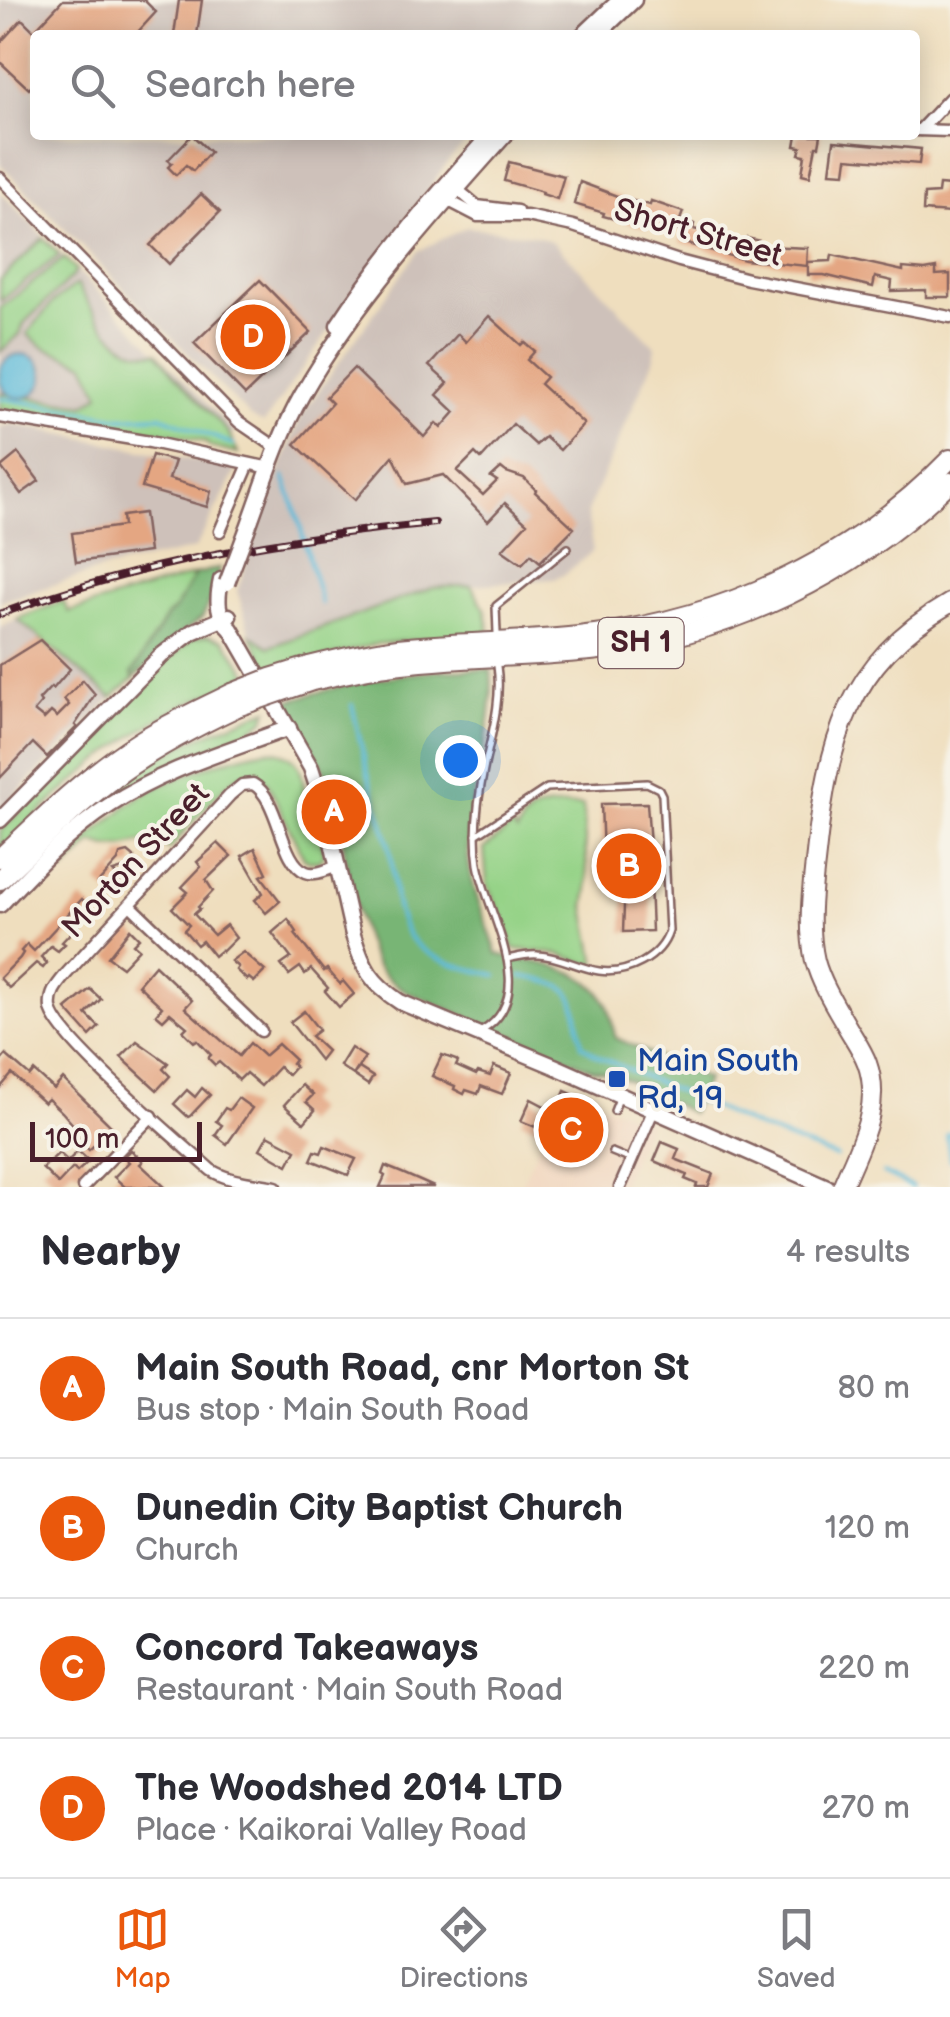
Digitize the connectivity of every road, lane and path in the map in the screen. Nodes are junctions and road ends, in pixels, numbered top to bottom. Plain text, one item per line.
1 (620, 0) edge
2 (634, 0) edge
3 (589, 30) edge
4 (602, 30) edge
5 (950, 98) edge
6 (920, 127) edge
7 (920, 130) edge
8 (950, 131) edge
9 (486, 140) edge
10 (500, 140) edge
11 (0, 178) edge
12 (447, 191) junction
13 (950, 317) edge
14 (0, 417) edge
15 (274, 447) junction
16 (950, 460) edge
17 (261, 466) junction
18 (950, 482) edge
19 (220, 532) dead end
20 (568, 548) dead end
21 (950, 603) edge
22 (228, 621) junction
23 (497, 633) dead end
24 (497, 666) dead end
25 (310, 674) junction
26 (235, 700) junction
27 (289, 728) junction
28 (0, 820) edge
29 (476, 835) junction
30 (0, 858) edge
31 (338, 866) junction
32 (0, 880) edge
33 (0, 904) edge
34 (130, 906) junction
35 (507, 959) junction
36 (261, 1032) dead end
37 (478, 1034) junction
38 (620, 1096) junction
39 (614, 1111) dead end
40 (653, 1111) junction
41 (152, 1116) junction
42 (612, 1152) dead end
43 (632, 1160) junction
44 (82, 1187) edge
45 (276, 1187) edge
46 (620, 1187) edge
47 (827, 1187) edge
48 (842, 1187) edge

1 - 3 main road
2 - 4 main road
5 - 6 street
7 - 8 street
9 - 12 main road
10 - 12 main road
11 - 15 street
12 - 13 street, Short Street
12 - 15 main road
14 - 17 street
15 - 17 main road
16 - 25 highway, SH 1
17 - 19 street
17 - 22 main road, bridge
18 - 25 highway, SH 1
20 - 23 lane
21 - 48 highway
22 - 27 main road
22 - 28 main road
24 - 29 lane
25 - 26 highway, SH 1, bridge
26 - 30 highway, SH 1
26 - 32 highway, SH 1
27 - 31 main road
27 - 33 main road
29 - 35 lane
29 - 35 lane
31 - 34 street, Morton Street
31 - 37 main road
34 - 36 street
34 - 41 street, Morton Street
35 - 37 lane
37 - 38 main road
38 - 39 lane
38 - 40 main road
40 - 43 street
40 - 47 main road
41 - 44 street
41 - 45 street
42 - 43 lane
43 - 46 street

